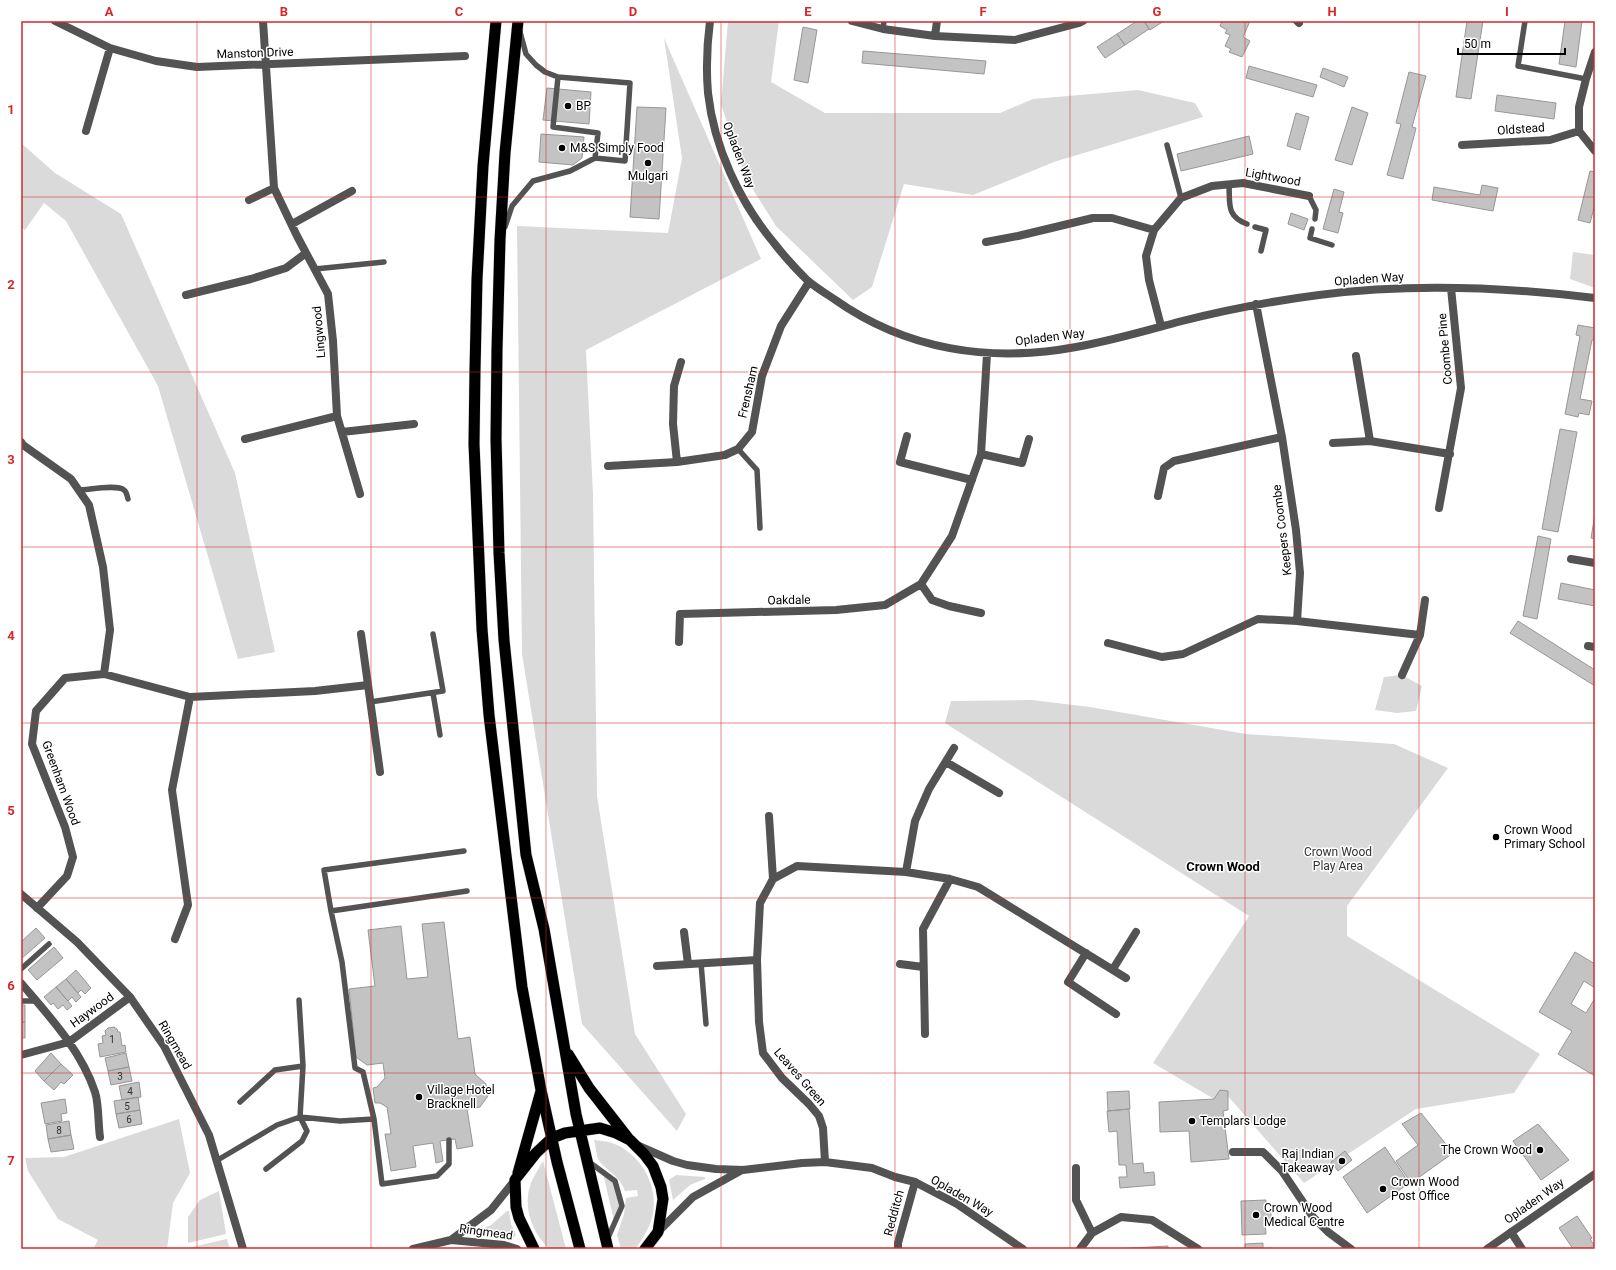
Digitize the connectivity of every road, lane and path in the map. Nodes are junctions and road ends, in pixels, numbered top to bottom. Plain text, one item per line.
1 (55, 21) edge
2 (263, 21) edge
3 (496, 21) edge
4 (710, 21) edge
5 (852, 21) edge
6 (937, 21) edge
7 (1083, 21) edge
8 (1524, 21) edge
9 (517, 23) edge
10 (883, 25) edge
11 (935, 36) junction
12 (110, 48) junction
13 (1595, 52) edge
14 (466, 56) dead end
15 (265, 64) junction
16 (558, 77) junction
17 (1586, 78) junction
18 (86, 131) dead end
19 (1579, 132) junction
20 (1167, 145) dead end
21 (1462, 145) dead end
22 (1595, 151) edge
23 (595, 158) junction
24 (1229, 184) junction
25 (274, 188) junction
26 (352, 191) dead end
27 (1309, 196) joint
28 (1181, 198) junction
29 (249, 200) dead end
30 (1315, 219) dead end
31 (292, 224) junction
32 (1247, 224) dead end
33 (1255, 227) dead end
34 (1312, 229) dead end
35 (1154, 230) junction
36 (500, 240) junction
37 (986, 242) dead end
38 (1332, 245) dead end
39 (1261, 251) dead end
40 (306, 253) junction
41 (384, 262) dead end
42 (315, 269) junction
43 (809, 282) junction
44 (1451, 288) junction
45 (186, 295) dead end
46 (1595, 298) edge
47 (1256, 304) junction
48 (1161, 326) junction
49 (987, 354) junction
50 (1356, 356) dead end
51 (681, 362) dead end
52 (337, 416) junction
53 (414, 424) dead end
54 (342, 432) junction
55 (907, 436) dead end
56 (1282, 437) junction
57 (246, 439) dead end
58 (1029, 439) dead end
59 (1370, 441) junction
60 (21, 442) edge
61 (1333, 443) dead end
62 (738, 449) junction
63 (981, 454) junction
64 (1450, 454) junction
65 (676, 462) junction
66 (608, 466) dead end
67 (972, 480) junction
68 (78, 490) junction
69 (360, 494) dead end
70 (1158, 496) dead end
71 (128, 499) dead end
72 (1439, 508) dead end
73 (760, 528) dead end
74 (1571, 559) dead end
75 (1595, 563) edge
76 (921, 584) junction
77 (1425, 600) dead end
78 (981, 613) dead end
79 (1297, 621) junction
80 (361, 634) dead end
81 (433, 634) dead end
82 (1420, 635) junction
83 (679, 642) dead end
84 (1108, 643) dead end
85 (104, 674) junction
86 (1402, 675) dead end
87 (368, 686) junction
88 (433, 693) junction
89 (190, 697) junction
90 (370, 702) junction
91 (440, 734) dead end
92 (954, 748) dead end
93 (946, 762) junction
94 (380, 772) dead end
95 (999, 793) dead end
96 (769, 816) dead end
97 (464, 851) dead end
98 (906, 872) junction
99 (773, 879) junction
100 (950, 879) junction
101 (467, 891) dead end
102 (21, 894) edge
103 (37, 908) junction
104 (330, 910) junction
105 (684, 932) dead end
106 (1136, 932) dead end
107 (175, 939) dead end
108 (50, 944) dead end
109 (1086, 953) junction
110 (756, 960) junction
111 (701, 963) junction
112 (688, 964) junction
113 (900, 964) dead end
114 (657, 966) dead end
115 (923, 967) junction
116 (21, 969) edge
117 (1113, 969) junction
118 (1126, 978) dead end
119 (21, 983) edge
120 (130, 997) junction
121 (299, 1000) dead end
122 (21, 1001) edge
123 (36, 1001) junction
124 (1116, 1014) dead end
125 (706, 1024) dead end
126 (925, 1034) dead end
127 (69, 1042) junction
128 (566, 1050) junction
129 (21, 1055) edge
130 (303, 1066) junction
131 (541, 1090) junction
132 (240, 1102) dead end
133 (300, 1118) junction
134 (374, 1119) junction
135 (580, 1130) junction
136 (100, 1137) dead end
137 (552, 1138) junction
138 (449, 1140) dead end
139 (632, 1142) junction
140 (1233, 1152) dead end
141 (216, 1161) junction
142 (587, 1161) junction
143 (825, 1162) junction
144 (1076, 1168) dead end
145 (266, 1169) dead end
146 (743, 1170) junction
147 (1595, 1174) edge
148 (516, 1179) junction
149 (914, 1182) junction
150 (1511, 1232) junction
151 (1092, 1233) junction
152 (658, 1234) junction
153 (451, 1240) junction
154 (607, 1245) edge
155 (243, 1249) edge
156 (413, 1249) edge
157 (517, 1249) edge
158 (534, 1249) edge
159 (580, 1249) edge
160 (645, 1249) edge
161 (654, 1249) edge
162 (898, 1249) edge
163 (1023, 1249) edge
164 (1080, 1249) edge
165 (1198, 1249) edge
166 (1351, 1249) edge
167 (1487, 1249) edge
168 (1522, 1249) edge

1 - 12 street, Manston Drive
2 - 15 street, Lingwood
3 - 131 highway
4 - 43 street, Opladen Way
5 - 10 street
6 - 11 street
7 - 11 street
8 - 17 lane
9 - 16 lane
9 - 36 highway
10 - 11 street
12 - 15 street, Manston Drive
12 - 18 street
13 - 17 street
14 - 15 street, Manston Drive
15 - 25 street, Lingwood
16 - 23 lane
16 - 23 lane
17 - 19 street
19 - 21 street, Oldstead
19 - 22 street
20 - 28 lane
23 - 36 lane
24 - 27 street, Lightwood
24 - 28 street, Lightwood
24 - 32 lane
25 - 29 street
25 - 31 street, Lingwood
26 - 31 street
27 - 30 lane
28 - 35 street, Lightwood
31 - 40 street, Lingwood
33 - 39 lane
34 - 38 lane
35 - 37 street
35 - 48 street, Lightwood
36 - 128 highway
40 - 42 street, Lingwood
40 - 45 street
41 - 42 lane
42 - 52 street, Lingwood
43 - 49 street, Opladen Way
43 - 62 street, Frensham
44 - 46 street, Opladen Way
44 - 47 street, Opladen Way
44 - 64 street, Coombe Pine
47 - 48 street, Opladen Way
47 - 56 street, Keepers Coombe
48 - 49 street, Opladen Way
49 - 63 street, Oakdale
50 - 59 street
51 - 65 street
52 - 54 street, Lingwood
52 - 57 street
53 - 54 street
54 - 69 street, Lingwood
55 - 67 street
56 - 70 street
56 - 79 street, Keepers Coombe
58 - 63 street
59 - 61 street
59 - 64 street
60 - 68 street
62 - 65 street
62 - 73 lane
63 - 67 street, Oakdale
64 - 72 street, Coombe Pine
65 - 66 street
67 - 76 street, Oakdale
68 - 71 lane
68 - 85 street
74 - 75 street
76 - 78 street
76 - 83 street, Oakdale
77 - 82 street
79 - 82 street
79 - 84 street
80 - 87 street
81 - 88 lane
82 - 86 street
85 - 89 street, Greenham Wood
85 - 103 street, Greenham Wood
87 - 89 street, Greenham Wood
87 - 90 street
88 - 90 lane
88 - 91 lane
89 - 107 street
90 - 94 street
92 - 93 street
93 - 95 street
93 - 98 street
96 - 99 street
97 - 104 lane
98 - 99 street
98 - 100 street
99 - 110 street, Leaves Green
100 - 109 street
100 - 115 street
101 - 104 lane
102 - 103 street, Ringmead
103 - 120 street, Ringmead
104 - 134 lane
105 - 112 street
106 - 117 street
108 - 116 lane
109 - 117 street
109 - 124 street
110 - 111 street
110 - 143 street, Leaves Green
111 - 112 street
111 - 125 lane
112 - 114 street
113 - 115 street
115 - 126 street
117 - 118 street
119 - 123 street, Haywood
120 - 127 street, Haywood
120 - 141 street, Ringmead
121 - 130 lane
122 - 123 lane
123 - 127 street, Haywood
127 - 129 street, Haywood
127 - 136 street, Haywood
128 - 135 highway
128 - 139 highway
130 - 132 lane
130 - 133 lane
131 - 137 highway
131 - 148 highway
133 - 134 lane
133 - 141 lane
133 - 145 lane
134 - 138 lane
135 - 137 highway
135 - 139 highway
135 - 142 highway
137 - 148 highway
137 - 159 highway
139 - 146 street, Opladen Way
139 - 152 highway
140 - 166 street
141 - 155 street, Ringmead
142 - 154 highway
142 - 154 lane
143 - 146 street, Opladen Way
143 - 149 street, Opladen Way
144 - 151 street
146 - 152 street, Opladen Way
147 - 150 street, Opladen Way
148 - 153 street, Ringmead
148 - 158 highway
149 - 162 street, Redditch
149 - 163 street, Opladen Way
150 - 167 street, Opladen Way
150 - 168 street
151 - 164 street
151 - 165 street
152 - 160 highway
152 - 161 highway
153 - 156 street, Ringmead
153 - 157 street, Ringmead

